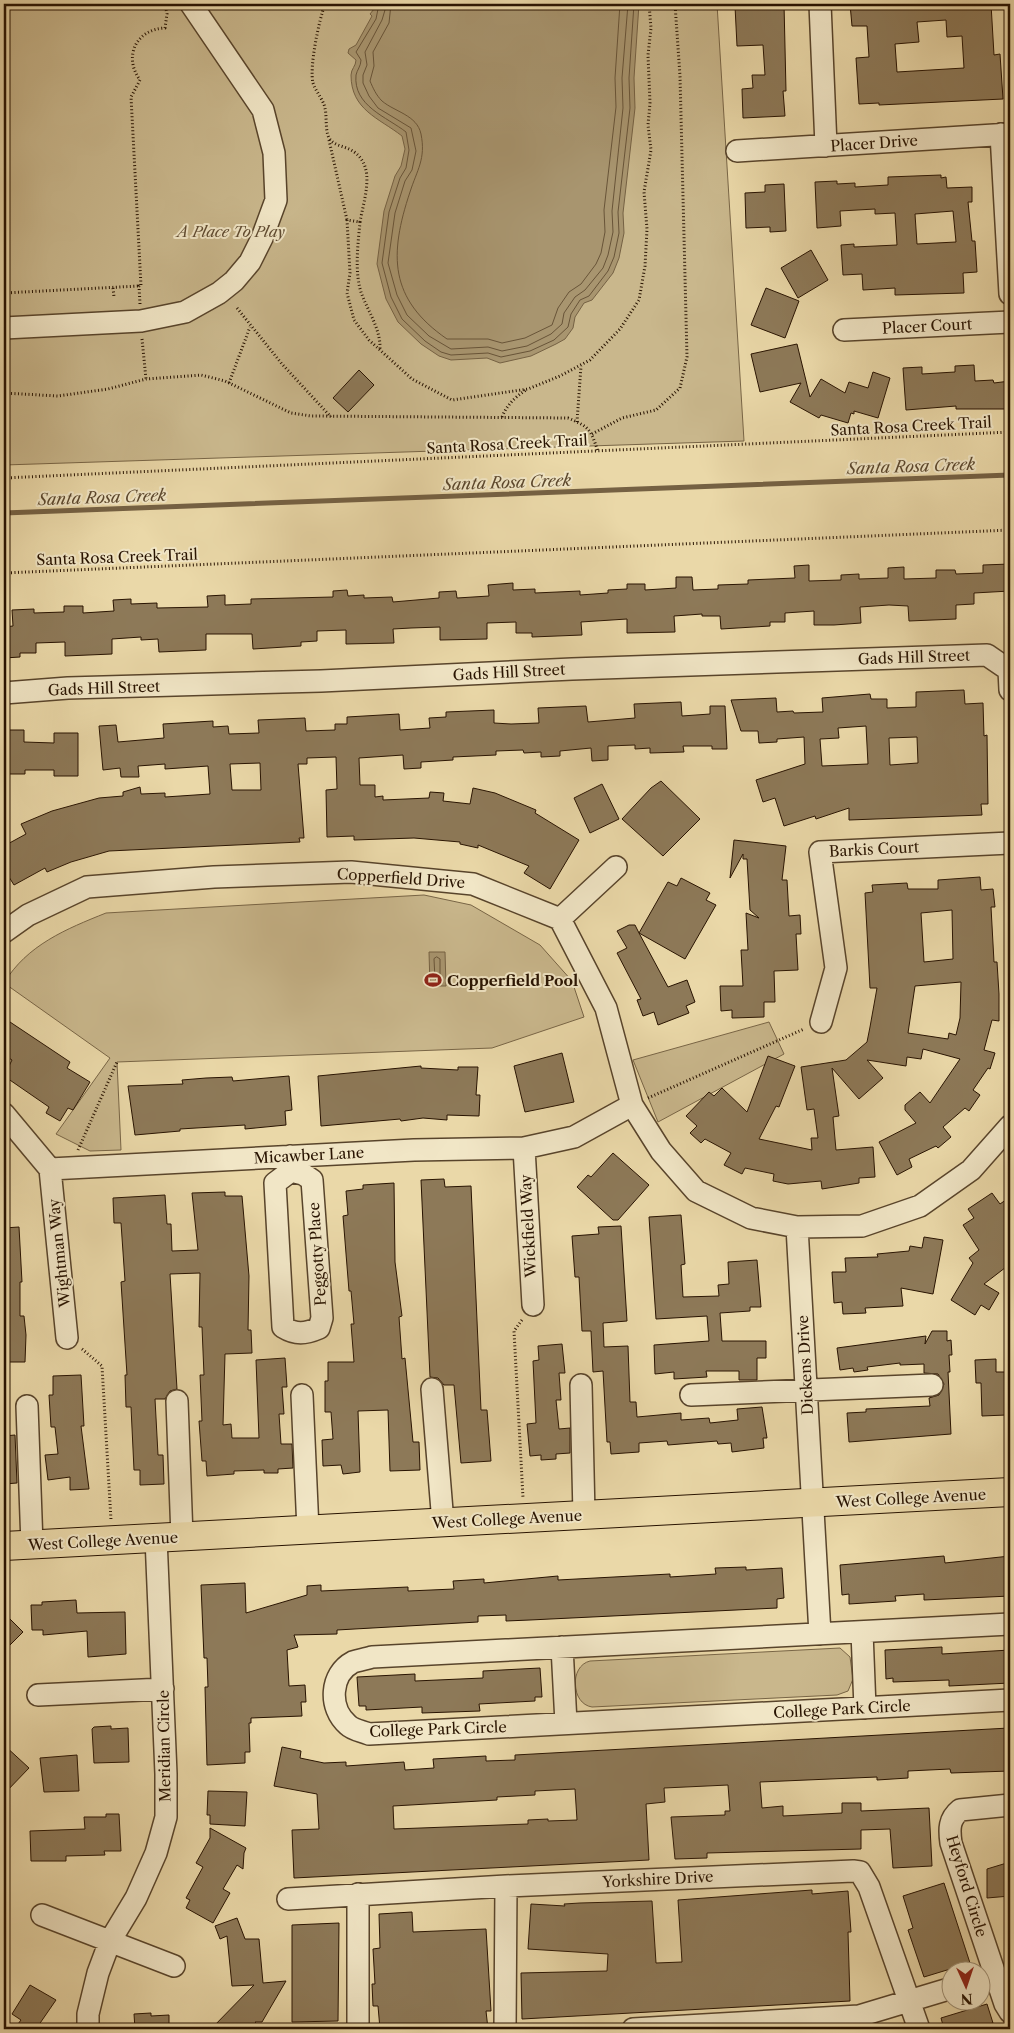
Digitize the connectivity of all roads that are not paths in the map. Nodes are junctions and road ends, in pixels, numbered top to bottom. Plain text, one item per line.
1 (192, 4) edge
2 (820, 4) edge
3 (1006, 134) edge
4 (826, 146) junction
5 (737, 151) dead end
6 (1010, 294) edge
7 (1010, 322) edge
8 (4, 328) edge
9 (844, 330) dead end
10 (1010, 680) edge
11 (4, 693) edge
12 (1010, 843) edge
13 (616, 867) dead end
14 (560, 919) junction
15 (4, 932) edge
16 (821, 1022) road end
17 (632, 1105) junction
18 (4, 1114) edge
19 (1010, 1128) edge
20 (524, 1148) junction
21 (290, 1164) junction
22 (59, 1169) junction
23 (797, 1227) junction
24 (533, 1304) road end
25 (67, 1338) road end
26 (581, 1385) dead end
27 (932, 1385) dead end
28 (432, 1389) dead end
29 (806, 1390) junction
30 (302, 1395) dead end
31 (691, 1395) dead end
32 (177, 1401) dead end
33 (27, 1406) dead end
34 (1010, 1492) edge
35 (812, 1503) junction
36 (584, 1515) junction
37 (442, 1523) junction
38 (308, 1530) junction
39 (169, 1538) junction
40 (32, 1545) junction
41 (4, 1546) edge
42 (1010, 1624) edge
43 (862, 1632) junction
44 (820, 1634) junction
45 (562, 1647) junction
46 (163, 1689) junction
47 (38, 1695) dead end
48 (1010, 1700) edge
49 (865, 1708) junction
50 (566, 1723) junction
51 (1010, 1805) edge
52 (506, 1886) junction
53 (358, 1894) junction
54 (288, 1899) dead end
55 (42, 1915) dead end
56 (110, 1941) junction
57 (983, 1960) edge
58 (174, 1966) dead end
59 (992, 1983) edge
60 (942, 1991) edge
61 (909, 2001) junction
62 (1010, 2012) edge
63 (88, 2029) edge
64 (358, 2029) edge
65 (505, 2029) edge
66 (633, 2029) edge
67 (918, 2029) edge

1 - 8 street
2 - 4 street
3 - 4 street, Placer Drive
3 - 6 street
4 - 5 street, Placer Drive
7 - 9 street, Placer Court
10 - 11 street, Gads Hill Street
12 - 16 street, Barkis Court
13 - 14 street
14 - 15 street, Copperfield Drive
14 - 17 street
17 - 20 street, Micawber Lane
17 - 23 street
18 - 22 street
19 - 23 street
20 - 21 street, Micawber Lane
20 - 24 street, Wickfield Way
21 - 21 street, Peggotty Place
21 - 22 street, Micawber Lane
22 - 25 street, Wightman Way
23 - 29 street, Dickens Drive
26 - 36 street
27 - 29 street
28 - 37 street
29 - 31 street
29 - 35 street, Dickens Drive
30 - 38 street
32 - 39 street, Meridian Circle
33 - 40 street
34 - 35 main road, West College Avenue
35 - 36 main road, West College Avenue
35 - 44 street
36 - 37 main road, West College Avenue
37 - 38 main road, West College Avenue
38 - 39 main road, West College Avenue
39 - 40 main road, West College Avenue
39 - 46 street, Meridian Circle
40 - 41 main road, West College Avenue
42 - 43 street, College Park Circle
43 - 44 street, College Park Circle
43 - 49 street
44 - 45 street, College Park Circle
45 - 50 street
45 - 50 street, College Park Circle
46 - 47 street
46 - 56 street, Meridian Circle
48 - 49 street, College Park Circle
49 - 50 street, College Park Circle
51 - 57 street, Heyford Circle
52 - 53 street, Yorkshire Drive
52 - 61 street, Yorkshire Drive
52 - 65 street
53 - 54 street, Yorkshire Drive
53 - 64 street
55 - 56 street
56 - 58 street
56 - 63 street, Meridian Circle
59 - 62 street, Heyford Circle
60 - 61 street
61 - 66 street
61 - 67 street, Yorkshire Drive

